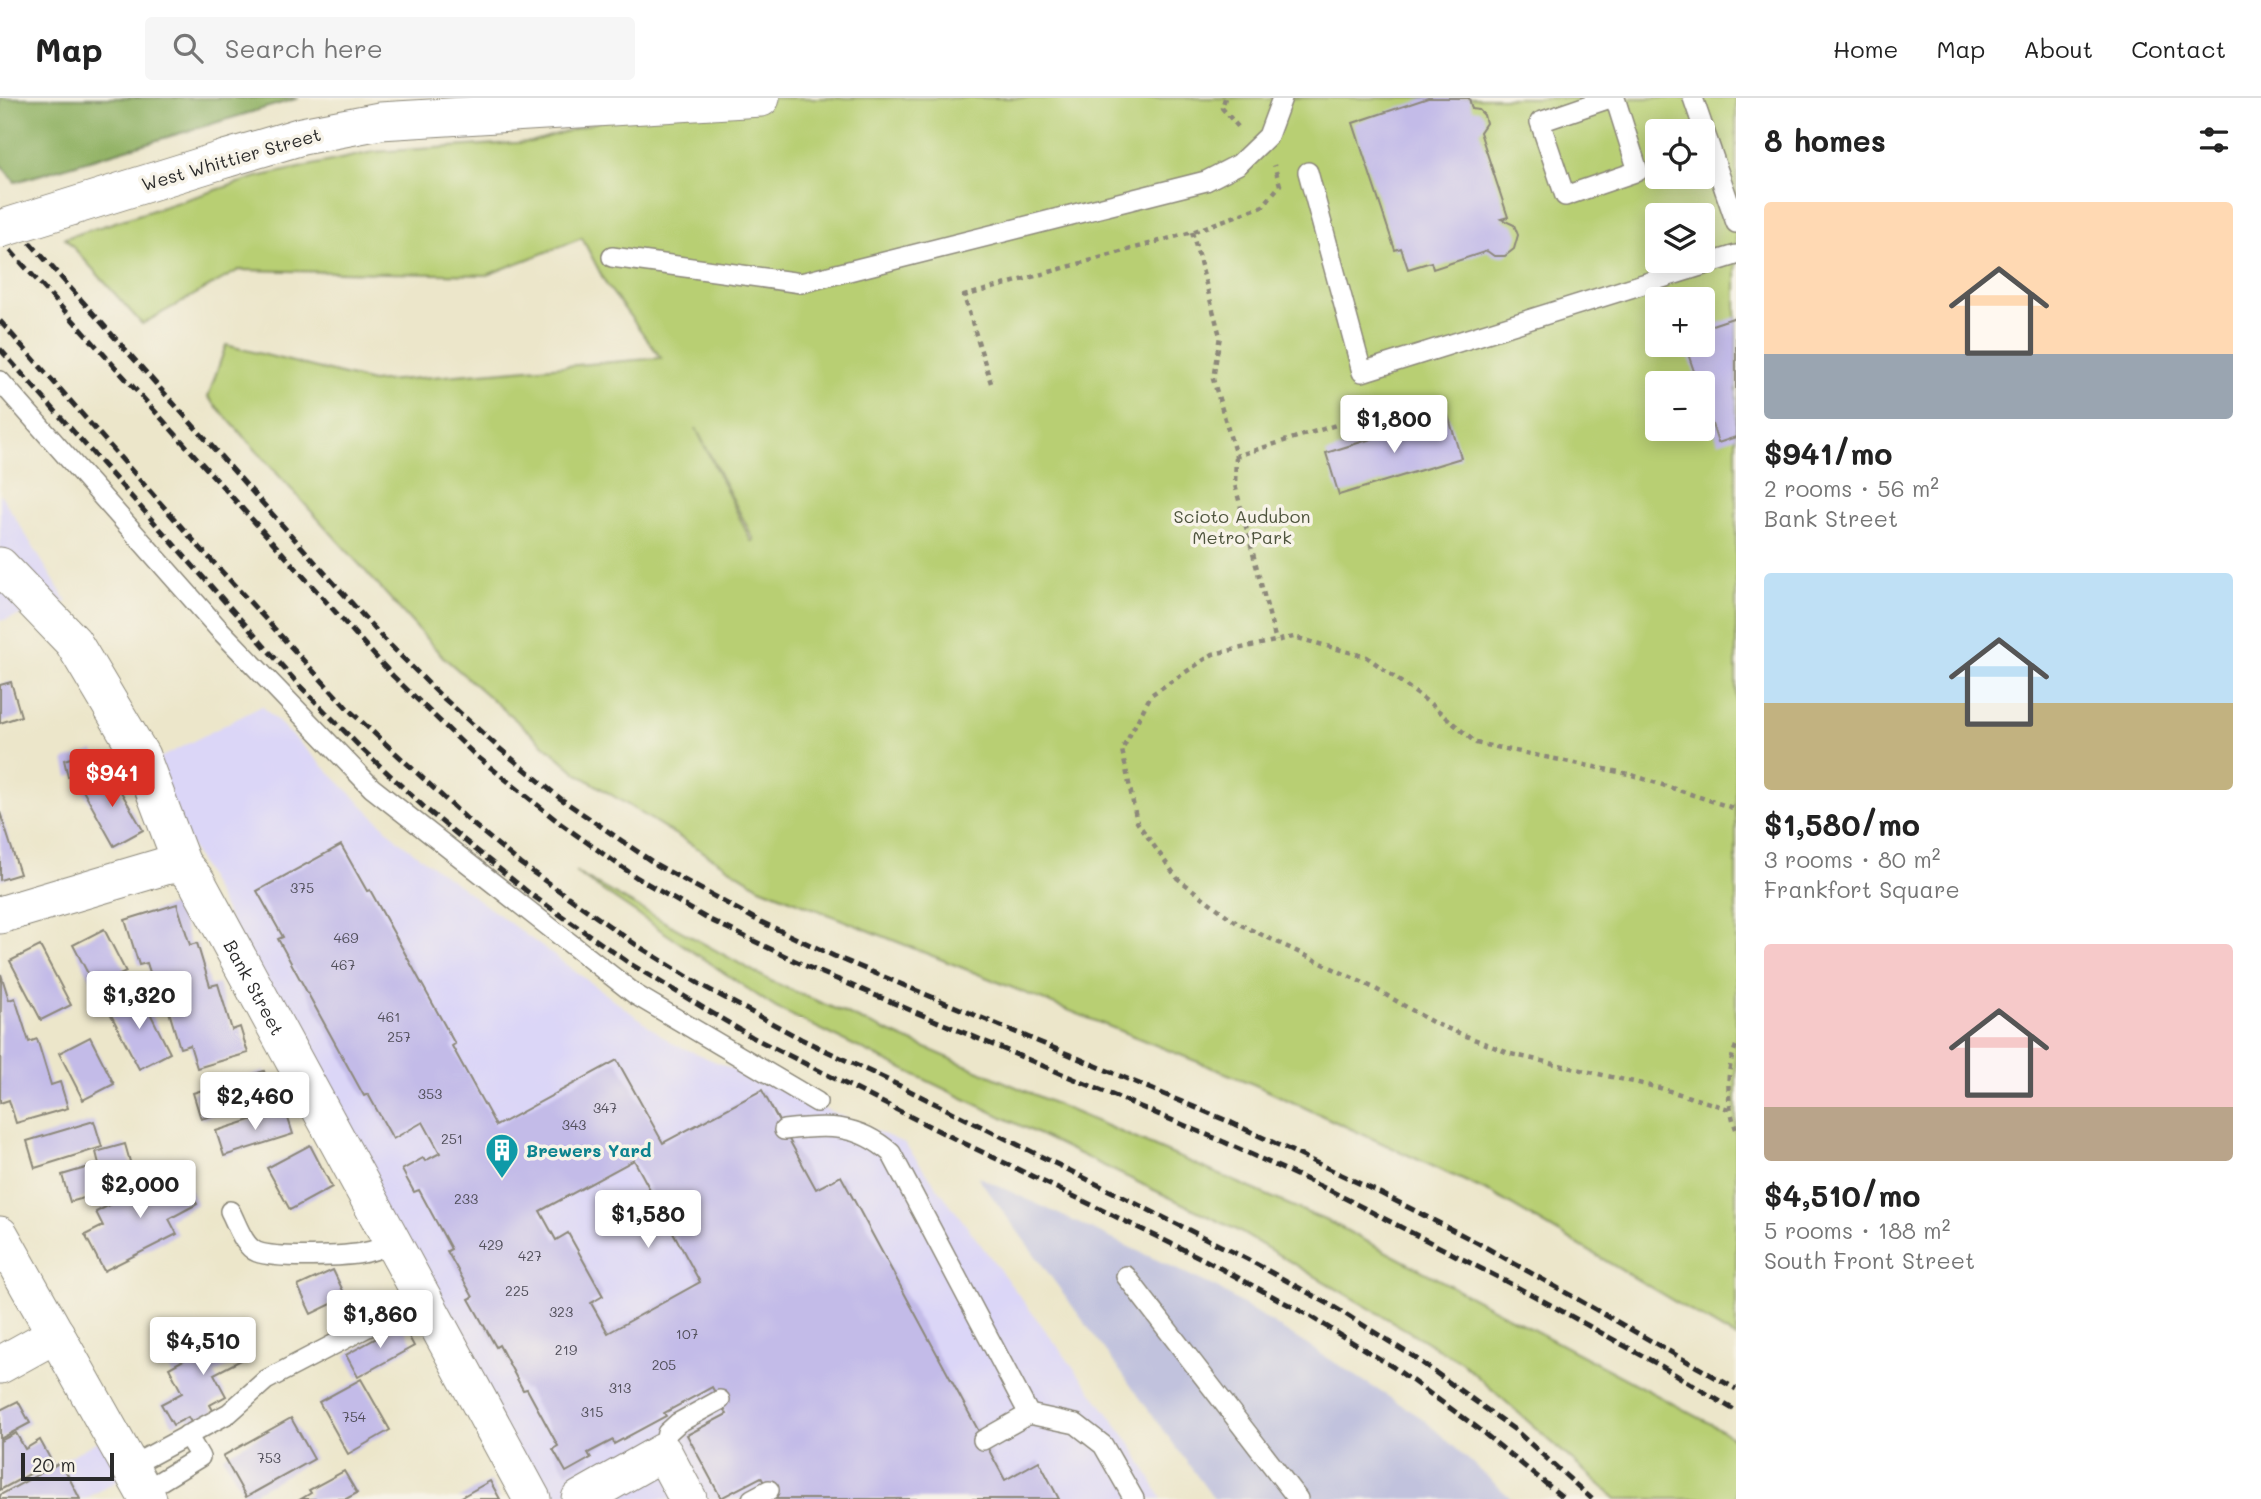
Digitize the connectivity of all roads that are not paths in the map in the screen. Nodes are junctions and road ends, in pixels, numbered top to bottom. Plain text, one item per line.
1 (761, 98) edge
2 (1282, 98) edge
3 (1609, 98) edge
4 (1615, 98) edge
5 (1693, 98) edge
6 (1308, 172) dead end
7 (1736, 223) edge
8 (0, 229) edge
9 (1736, 255) edge
10 (612, 257) dead end
11 (0, 381) edge
12 (0, 566) edge
13 (182, 864) junction
14 (0, 915) edge
15 (817, 1102) dead end
16 (784, 1130) dead end
17 (230, 1211) dead end
18 (0, 1235) edge
19 (393, 1243) junction
20 (1126, 1276) dead end
21 (423, 1298) junction
22 (56, 1334) junction
23 (0, 1365) edge
24 (720, 1400) dead end
25 (1030, 1414) junction
26 (187, 1435) junction
27 (983, 1440) dead end
28 (663, 1452) junction
29 (141, 1485) edge
30 (532, 1499) edge
31 (580, 1499) edge
32 (688, 1499) edge
33 (1134, 1499) edge
34 (1298, 1499) edge

1 - 8 street, West Whittier Street, bridge
2 - 10 lane
3 - 4 lane
5 - 7 lane
6 - 9 lane
11 - 15 lane
12 - 13 street, Bank Street
13 - 14 street
13 - 19 street, Bank Street
16 - 25 lane
17 - 19 lane
18 - 22 street
19 - 21 street, Bank Street
20 - 34 lane
21 - 26 lane
21 - 30 street, Bank Street
22 - 23 street
22 - 29 street
24 - 28 lane
25 - 27 lane
25 - 33 lane
26 - 29 lane
26 - 29 lane
28 - 31 street
28 - 32 street

